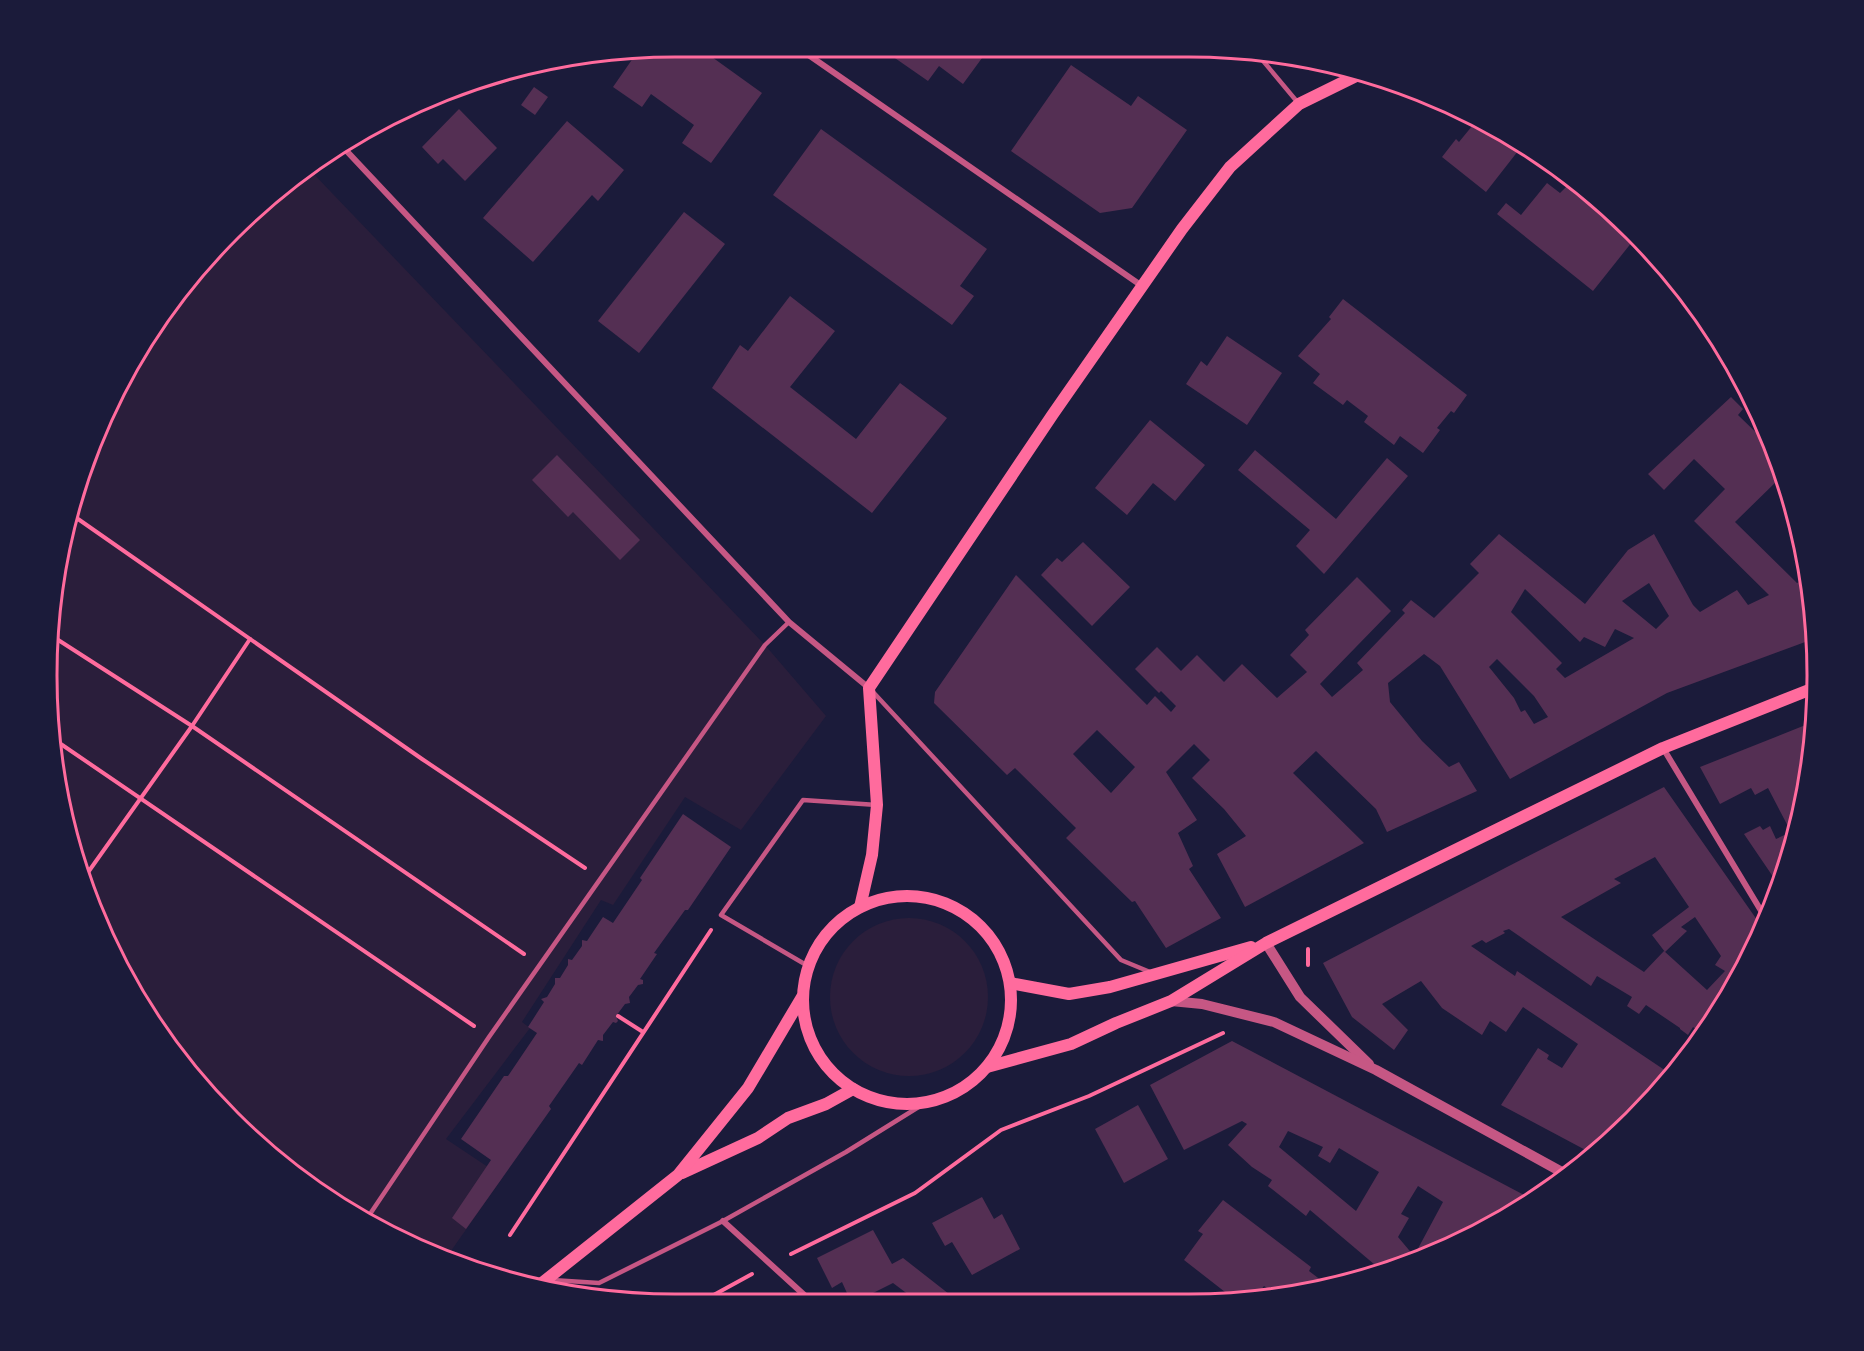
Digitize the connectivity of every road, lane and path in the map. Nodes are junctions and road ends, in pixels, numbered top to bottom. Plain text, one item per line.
1 (813, 57) edge
2 (1264, 61) edge
3 (1351, 79) edge
4 (1299, 104) junction
5 (348, 151) edge
6 (1142, 286) junction
7 (77, 518) edge
8 (789, 622) junction
9 (250, 639) junction
10 (58, 640) edge
11 (869, 688) junction
12 (1807, 691) edge
13 (192, 726) junction
14 (61, 744) edge
15 (1663, 748) junction
16 (139, 798) junction
17 (876, 805) junction
18 (89, 871) edge
19 (601, 879) junction
20 (860, 907) junction
21 (1761, 910) edge
22 (721, 915) junction
23 (1266, 943) junction
24 (540, 965) junction
25 (808, 966) junction
26 (1154, 974) junction
27 (1010, 983) junction
28 (802, 997) junction
29 (1171, 1001) junction
30 (618, 1016) dead end
31 (643, 1032) junction
32 (489, 1037) junction
33 (987, 1067) junction
34 (1376, 1070) junction
35 (853, 1089) junction
36 (925, 1103) junction
37 (1559, 1170) edge
38 (678, 1175) junction
39 (370, 1213) edge
40 (723, 1221) junction
41 (510, 1235) dead end
42 (548, 1281) edge
43 (567, 1284) edge
44 (803, 1294) edge

1 - 6 street
2 - 4 lane
3 - 4 main road
4 - 6 main road
5 - 8 street
6 - 11 main road
7 - 9 path
8 - 11 street
8 - 19 lane
9 - 13 path
9 - 19 path
10 - 13 path
11 - 17 main road
11 - 26 lane
12 - 15 main road
13 - 16 path
13 - 24 path
14 - 16 path
15 - 21 street
15 - 23 main road
16 - 18 path
16 - 32 path
17 - 20 main road
17 - 22 lane
19 - 24 lane
20 - 25 main road
20 - 27 main road
22 - 25 lane
22 - 31 path
23 - 26 main road
23 - 29 main road
23 - 34 street
24 - 32 lane
25 - 28 main road
26 - 27 main road
27 - 33 main road
28 - 35 main road
28 - 38 main road
29 - 33 main road
29 - 34 street
30 - 31 path
31 - 41 path
32 - 39 lane
33 - 36 main road
34 - 37 street
35 - 36 main road
35 - 38 main road
36 - 40 lane
38 - 42 main road
40 - 43 lane
40 - 44 street

